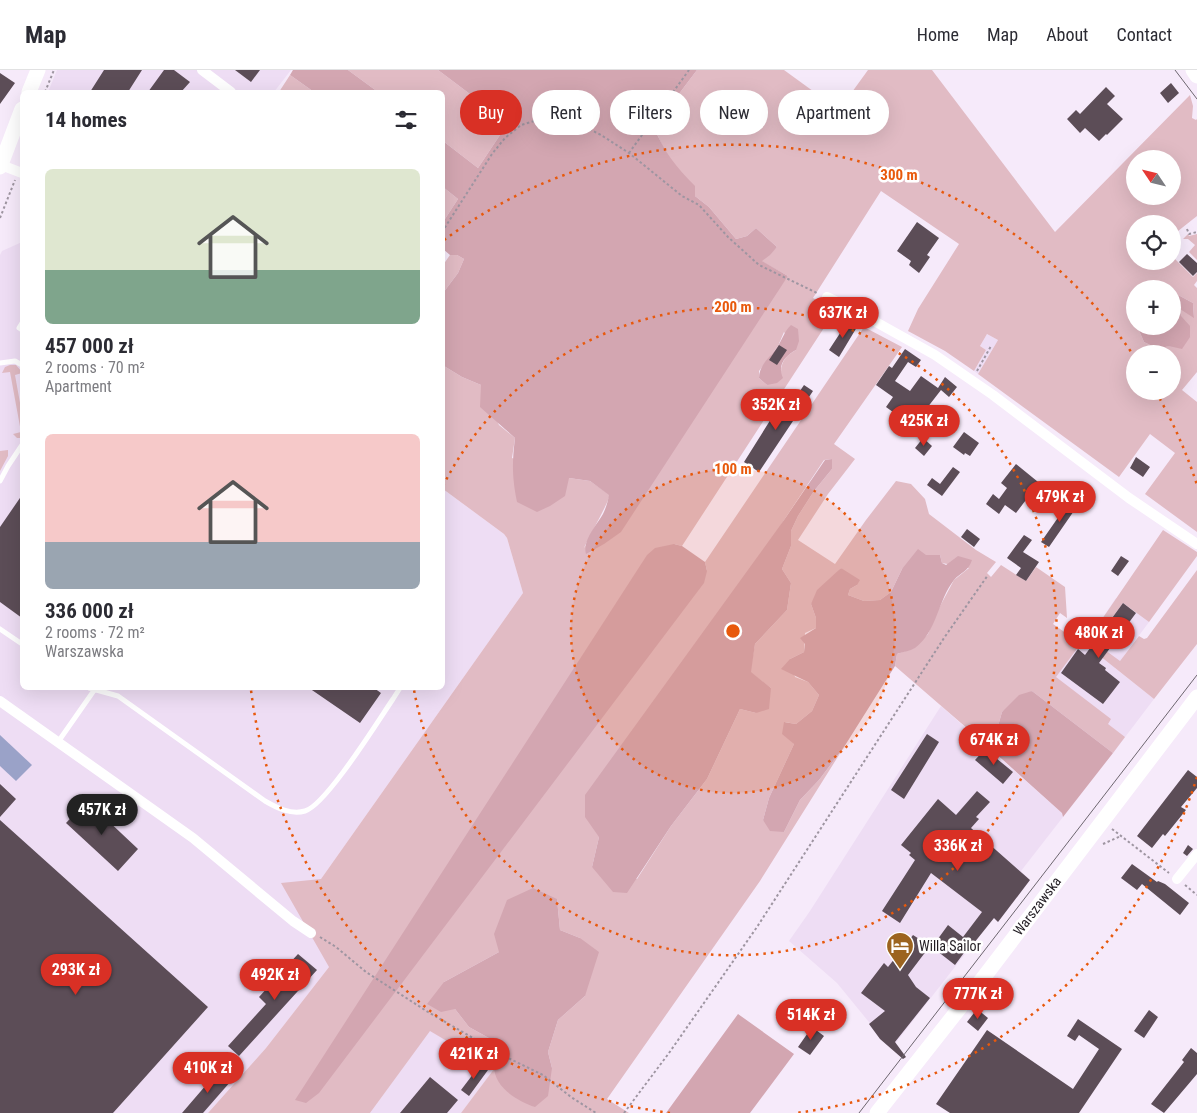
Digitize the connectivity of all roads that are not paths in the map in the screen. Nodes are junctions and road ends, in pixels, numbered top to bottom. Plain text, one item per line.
1 (38, 70) edge
2 (202, 70) edge
3 (1192, 70) edge
4 (1197, 76) edge
5 (30, 90) edge
6 (228, 90) edge
7 (20, 114) edge
8 (0, 166) edge
9 (20, 172) edge
10 (827, 297) road end
11 (0, 363) edge
12 (20, 364) edge
13 (20, 448) edge
14 (0, 481) edge
15 (1197, 544) edge
16 (0, 629) edge
17 (20, 643) edge
18 (92, 690) edge
19 (100, 690) edge
20 (399, 690) edge
21 (1197, 697) edge
22 (0, 701) edge
23 (58, 742) junction
24 (1197, 854) edge
25 (1177, 879) road end
26 (311, 933) road end
27 (877, 1113) edge

1 - 5 main road
2 - 6 street
3 - 4 main road
7 - 8 main road
8 - 9 street
10 - 15 street
11 - 12 lane
13 - 14 lane
16 - 17 lane
18 - 23 lane
19 - 20 lane
21 - 27 main road, Warszawska
22 - 23 street
23 - 26 street
24 - 25 street

